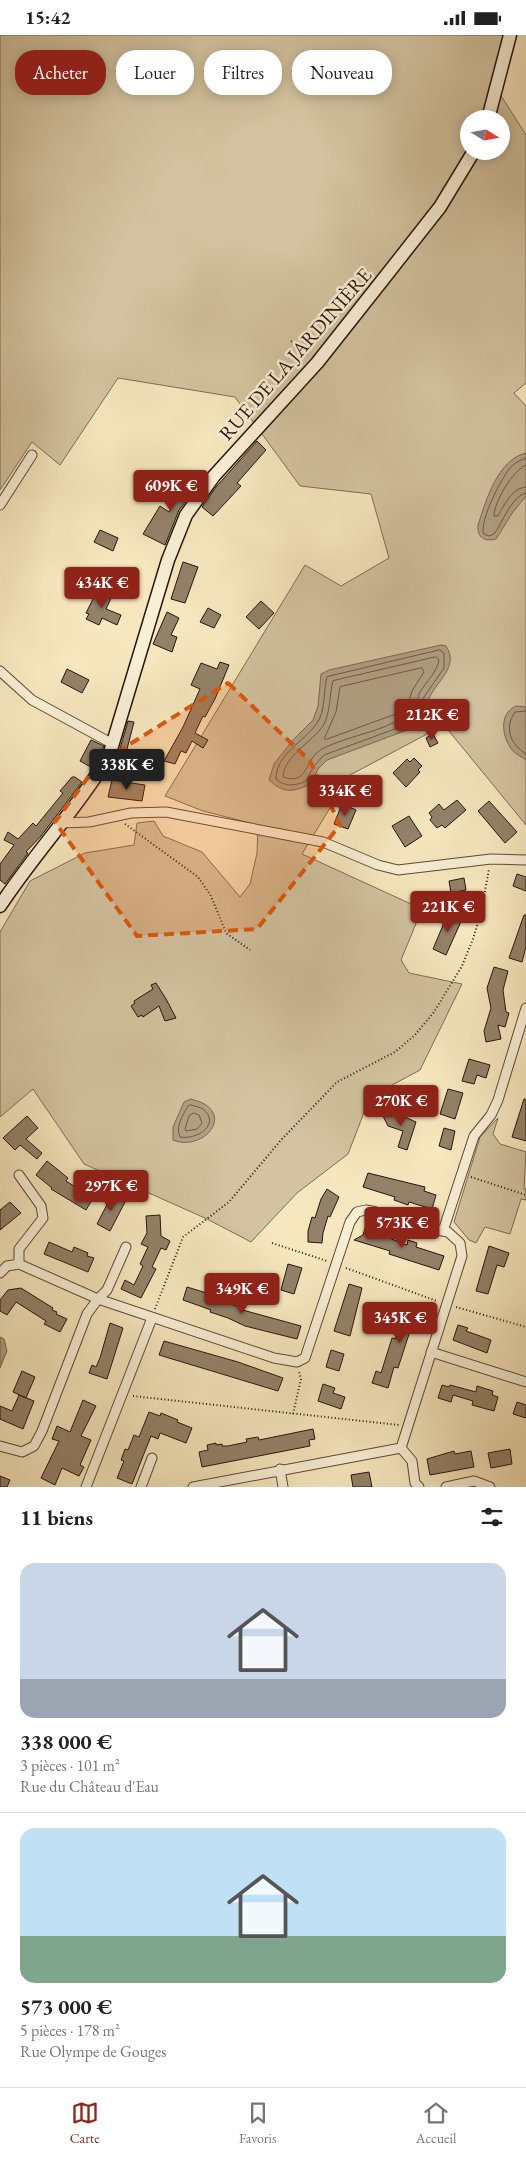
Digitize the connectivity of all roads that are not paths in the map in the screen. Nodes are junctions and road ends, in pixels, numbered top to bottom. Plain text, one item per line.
1 (510, 35) edge
2 (490, 110) edge
3 (469, 160) edge
4 (32, 455) dead end
5 (0, 505) edge
6 (0, 671) edge
7 (113, 744) junction
8 (62, 823) junction
9 (526, 860) edge
10 (0, 906) edge
11 (526, 1008) edge
12 (19, 1175) dead end
13 (443, 1231) junction
14 (126, 1247) dead end
15 (19, 1264) junction
16 (0, 1273) edge
17 (98, 1299) junction
18 (152, 1318) junction
19 (431, 1352) junction
20 (526, 1383) edge
21 (0, 1446) edge
22 (401, 1447) junction
23 (152, 1457) dead end
24 (280, 1469) junction
25 (86, 1487) edge
26 (141, 1487) edge
27 (193, 1487) edge
28 (283, 1487) edge
29 (419, 1487) edge
30 (446, 1487) edge
31 (490, 1487) edge

1 - 2 street
3 - 7 street, RUE DE LA JARDINIÈRE
4 - 5 street
6 - 7 street
7 - 8 street, RUE DE LA JARDINIÈRE
8 - 9 street
8 - 10 street, RUE DE LA JARDINIÈRE
11 - 13 street
12 - 15 street
13 - 18 street
13 - 19 street
14 - 17 street
15 - 16 street
15 - 17 street
17 - 18 street
17 - 21 street
18 - 25 street
19 - 20 street
19 - 22 street
22 - 24 street
22 - 29 street
23 - 26 street
24 - 27 street
24 - 28 street
30 - 31 street

